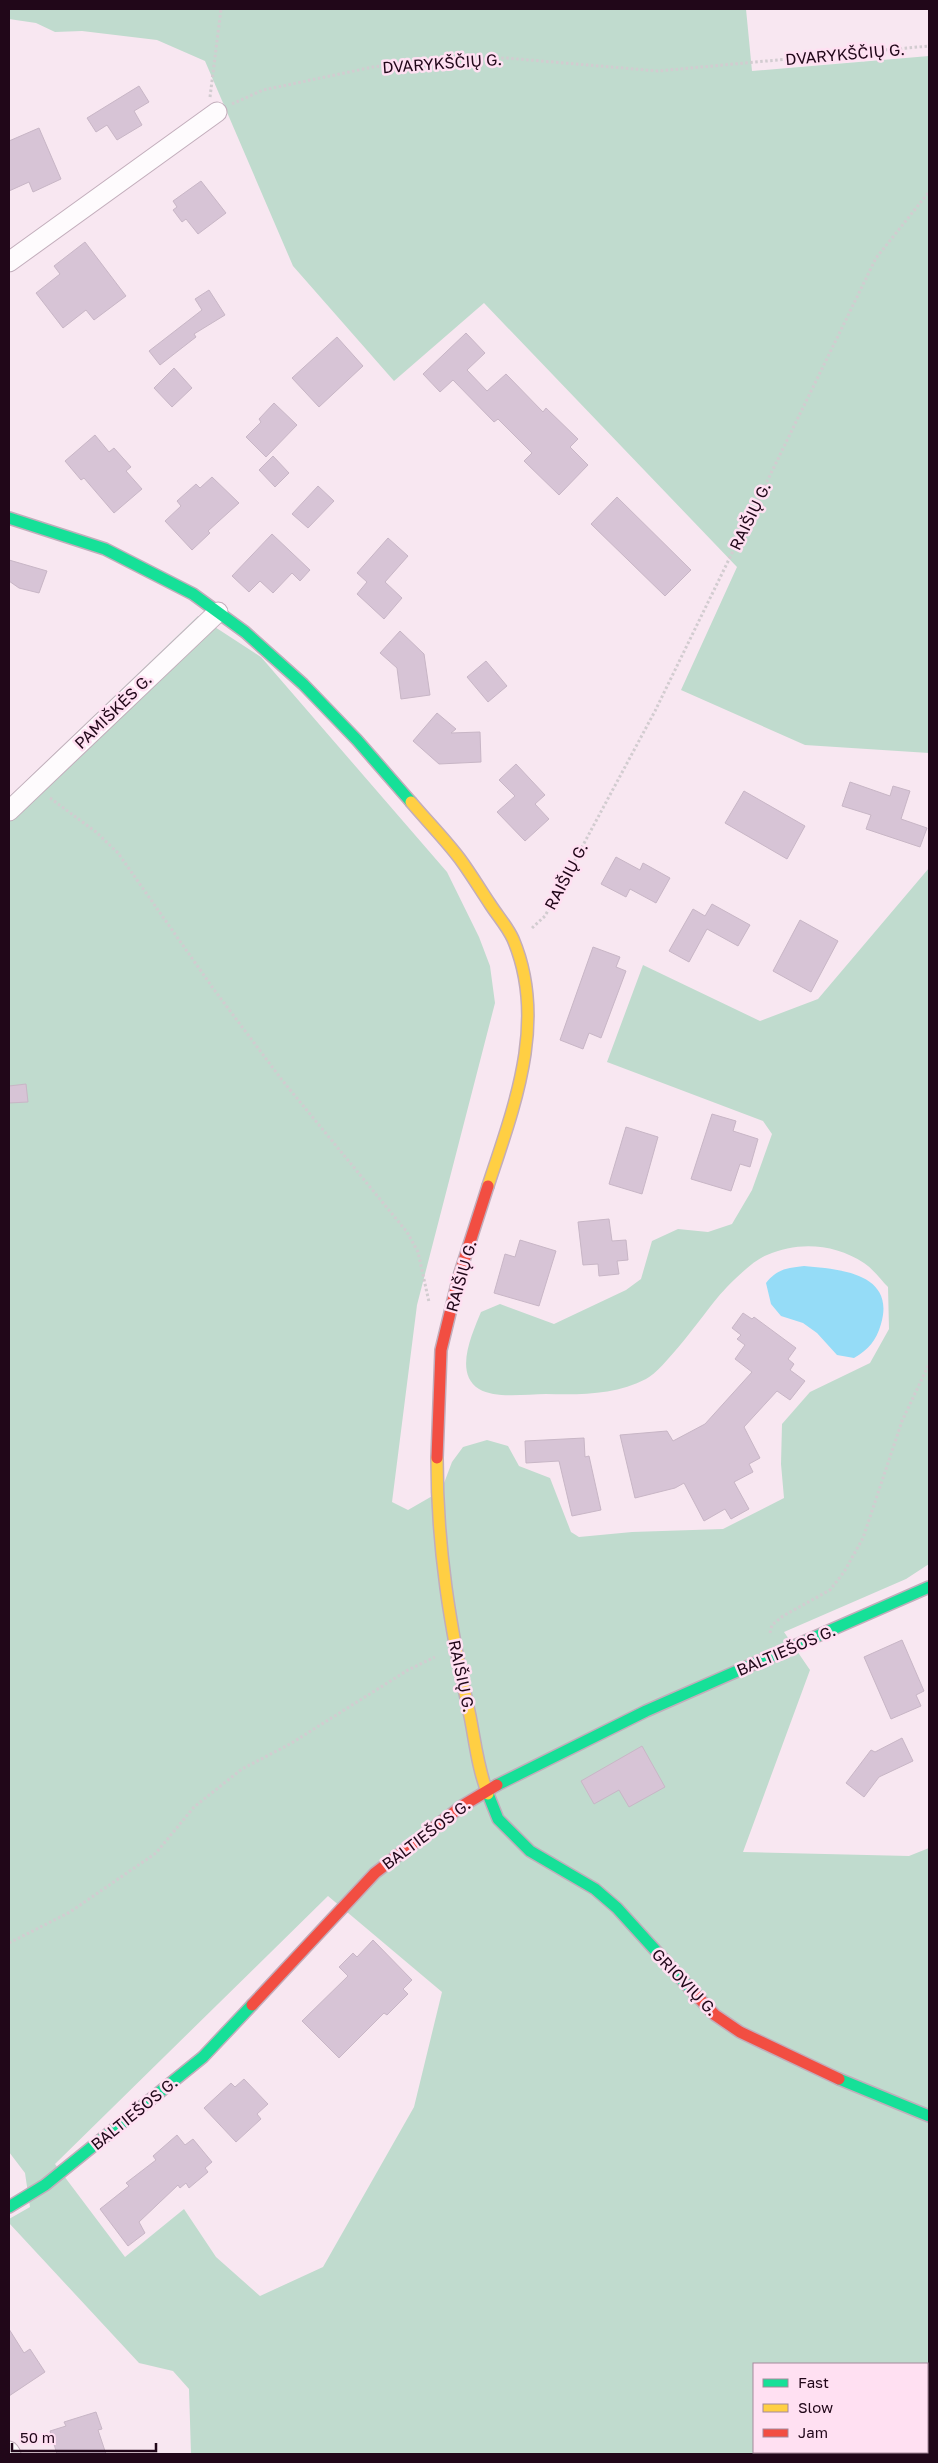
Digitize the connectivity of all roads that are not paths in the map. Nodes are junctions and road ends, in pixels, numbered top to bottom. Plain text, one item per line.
1 (217, 112) road end
2 (9, 262) edge
3 (9, 518) edge
4 (218, 612) junction
5 (9, 811) edge
6 (929, 1586) edge
7 (486, 1790) junction
8 (929, 2116) edge
9 (9, 2207) edge
10 (9, 2451) edge
11 (11, 2454) edge

1 - 2 street
3 - 4 street
4 - 5 street, PAMIŠKĖS G.
4 - 7 street, RAIŠIŲ G.
6 - 7 street, BALTIEŠOS G.
7 - 8 street, GRIOVIŲ G.
7 - 9 street, BALTIEŠOS G.
10 - 11 street

